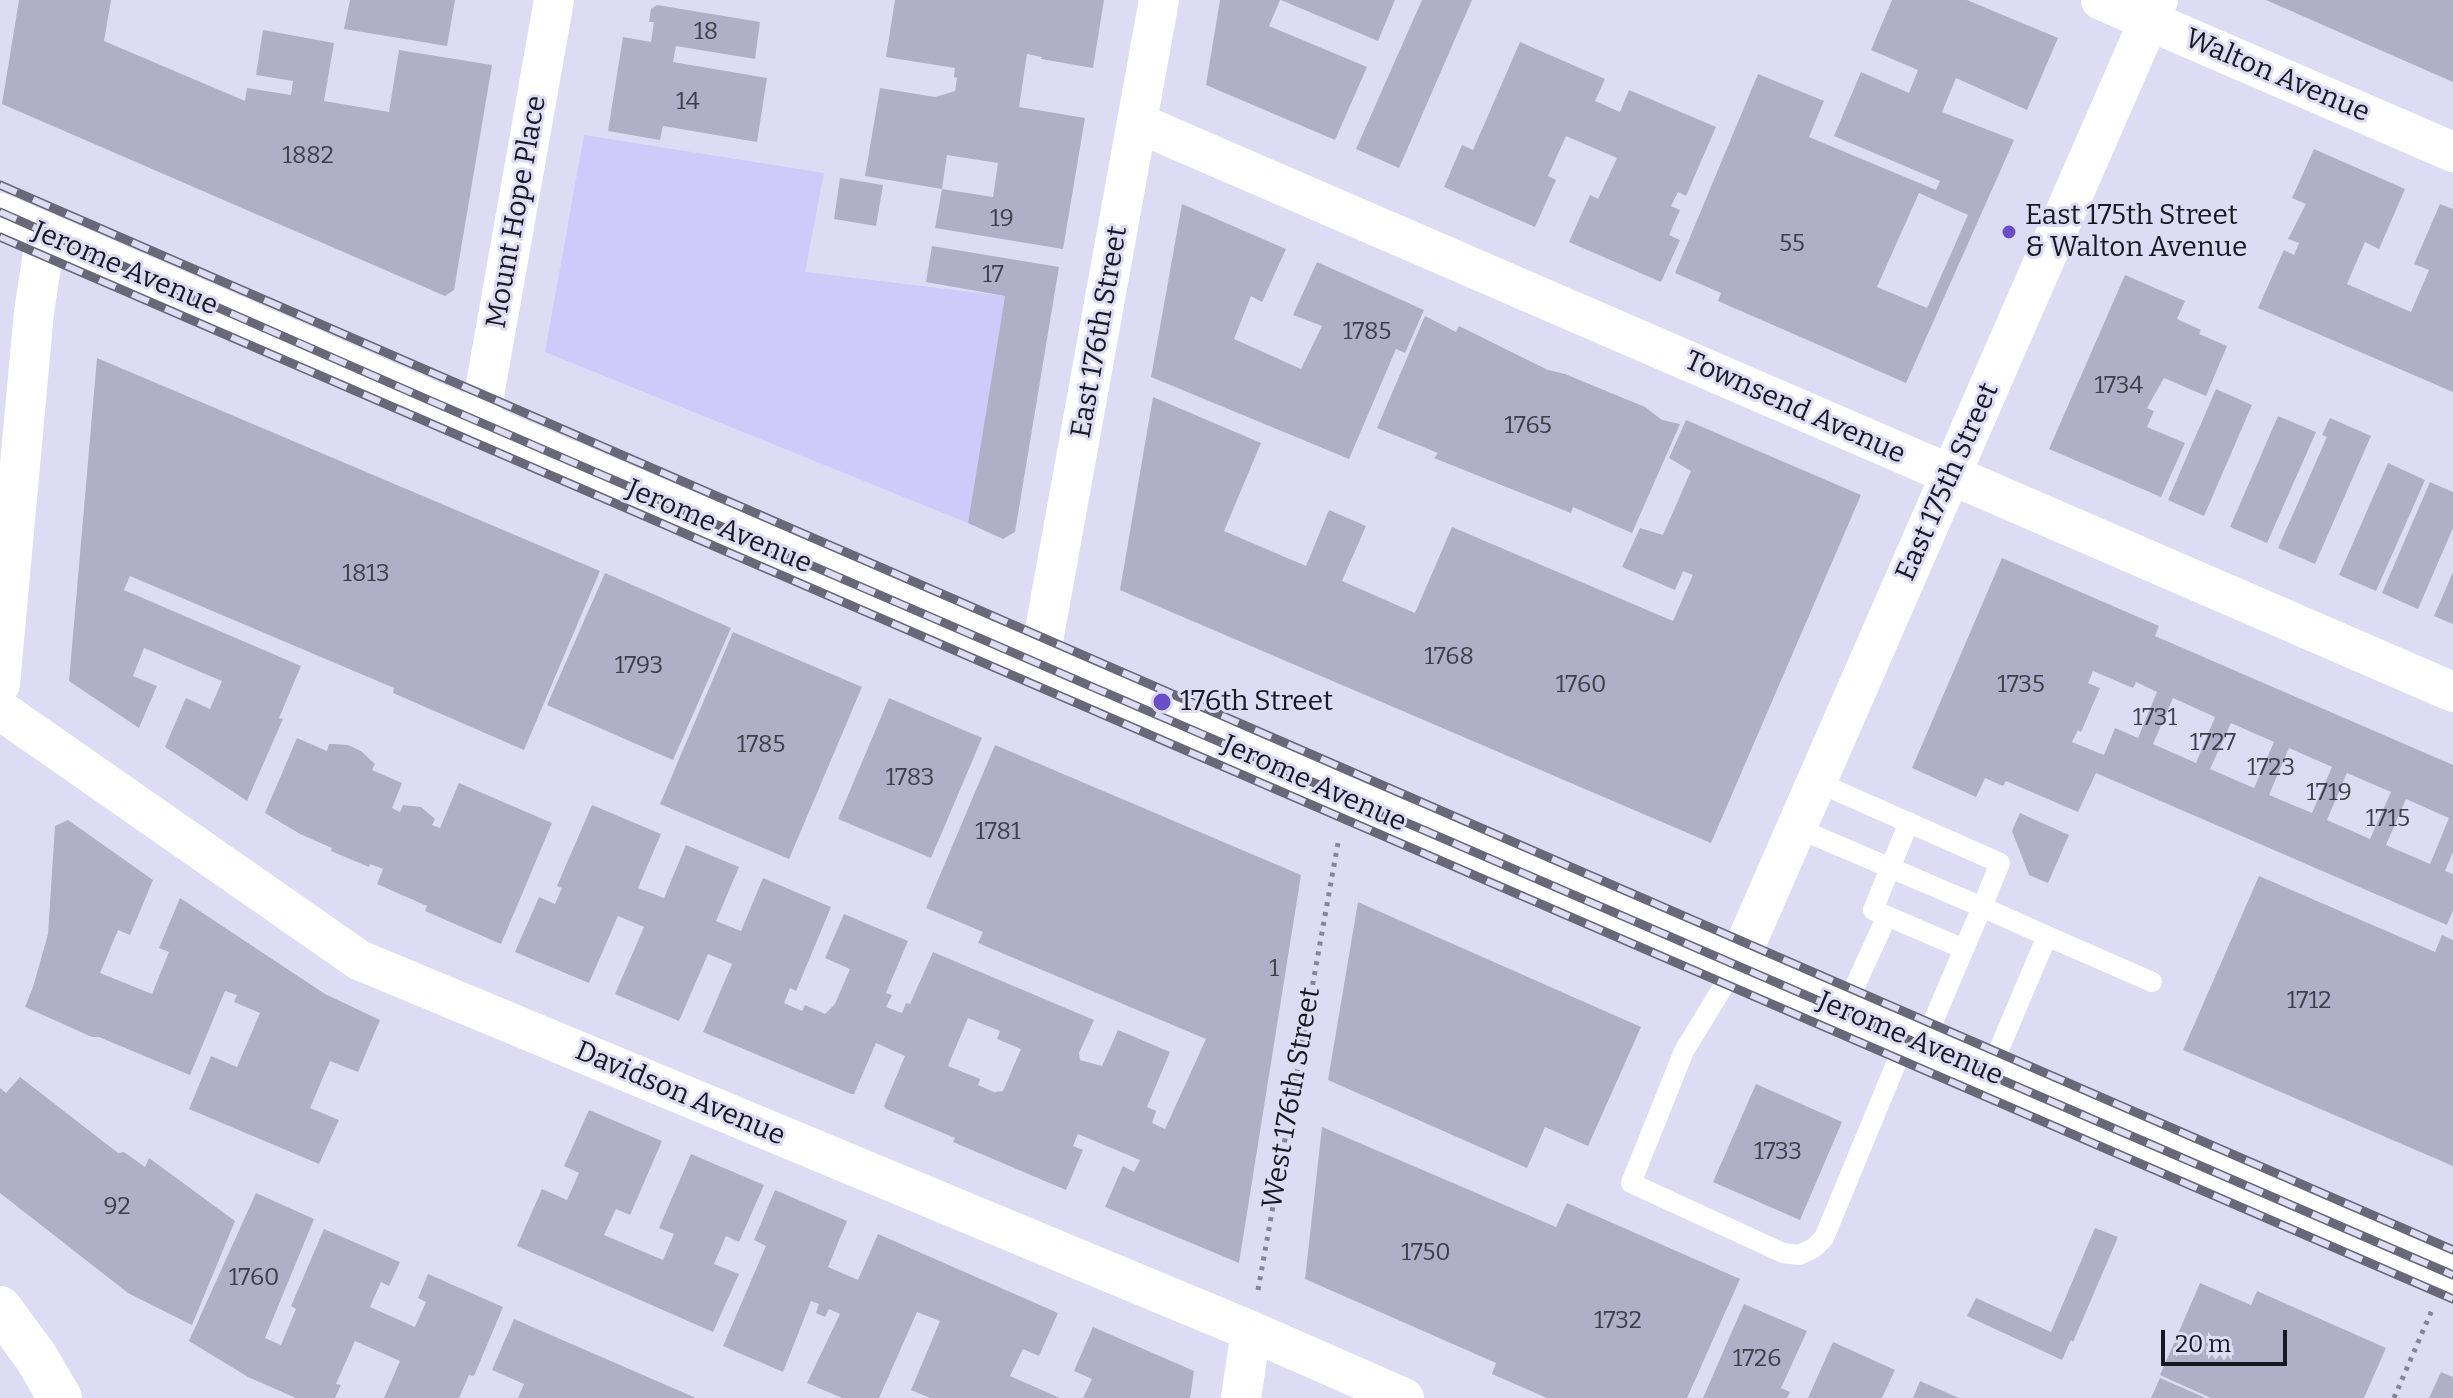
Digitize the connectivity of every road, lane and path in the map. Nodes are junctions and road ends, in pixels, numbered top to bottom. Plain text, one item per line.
1 (554, 0) edge
2 (1159, 0) edge
3 (2101, 0) edge
4 (2153, 10) edge
5 (1138, 123) junction
6 (2453, 152) edge
7 (0, 215) edge
8 (46, 234) junction
9 (479, 424) junction
10 (1951, 476) junction
11 (1039, 663) junction
12 (0, 684) edge
13 (2453, 692) edge
14 (0, 710) edge
15 (1817, 782) junction
16 (1346, 799) junction
17 (1909, 822) junction
18 (1797, 828) junction
19 (1890, 867) junction
20 (1982, 907) junction
21 (1887, 916) junction
22 (2047, 936) junction
23 (1964, 949) junction
24 (1737, 964) junction
25 (2152, 982) dead end
26 (1844, 1010) junction
27 (1915, 1041) junction
28 (1989, 1073) junction
29 (2451, 1273) edge
30 (0, 1308) edge
31 (1251, 1331) junction
32 (60, 1398) edge
33 (1241, 1398) edge
34 (1404, 1398) edge
35 (2394, 1398) edge

1 - 9 street, Mount Hope Place
2 - 5 street, East 176th Street
3 - 4 street, Walton Avenue
4 - 6 street, Walton Avenue
4 - 10 street, East 175th Street
5 - 10 street, Townsend Avenue
5 - 11 street, East 176th Street
7 - 8 main road, Jerome Avenue
8 - 9 main road, Jerome Avenue
8 - 12 street
9 - 11 main road, Jerome Avenue
10 - 13 street, Townsend Avenue
10 - 15 street, East 175th Street
11 - 16 main road, Jerome Avenue
14 - 31 street, Davidson Avenue
15 - 17 lane
15 - 18 street, East 175th Street
16 - 24 main road, Jerome Avenue
16 - 31 path, West 176th Street
17 - 19 lane
17 - 20 lane
18 - 19 lane
18 - 24 street, East 175th Street
19 - 20 lane
19 - 21 lane
20 - 22 lane
20 - 23 lane
21 - 23 lane
21 - 26 lane
22 - 25 lane
22 - 28 lane
23 - 27 lane
24 - 26 main road, Jerome Avenue
24 - 27 lane
26 - 27 main road, Jerome Avenue
27 - 28 main road, Jerome Avenue
28 - 29 main road, Jerome Avenue
29 - 35 path
30 - 32 main road
31 - 33 street
31 - 34 street, Davidson Avenue

